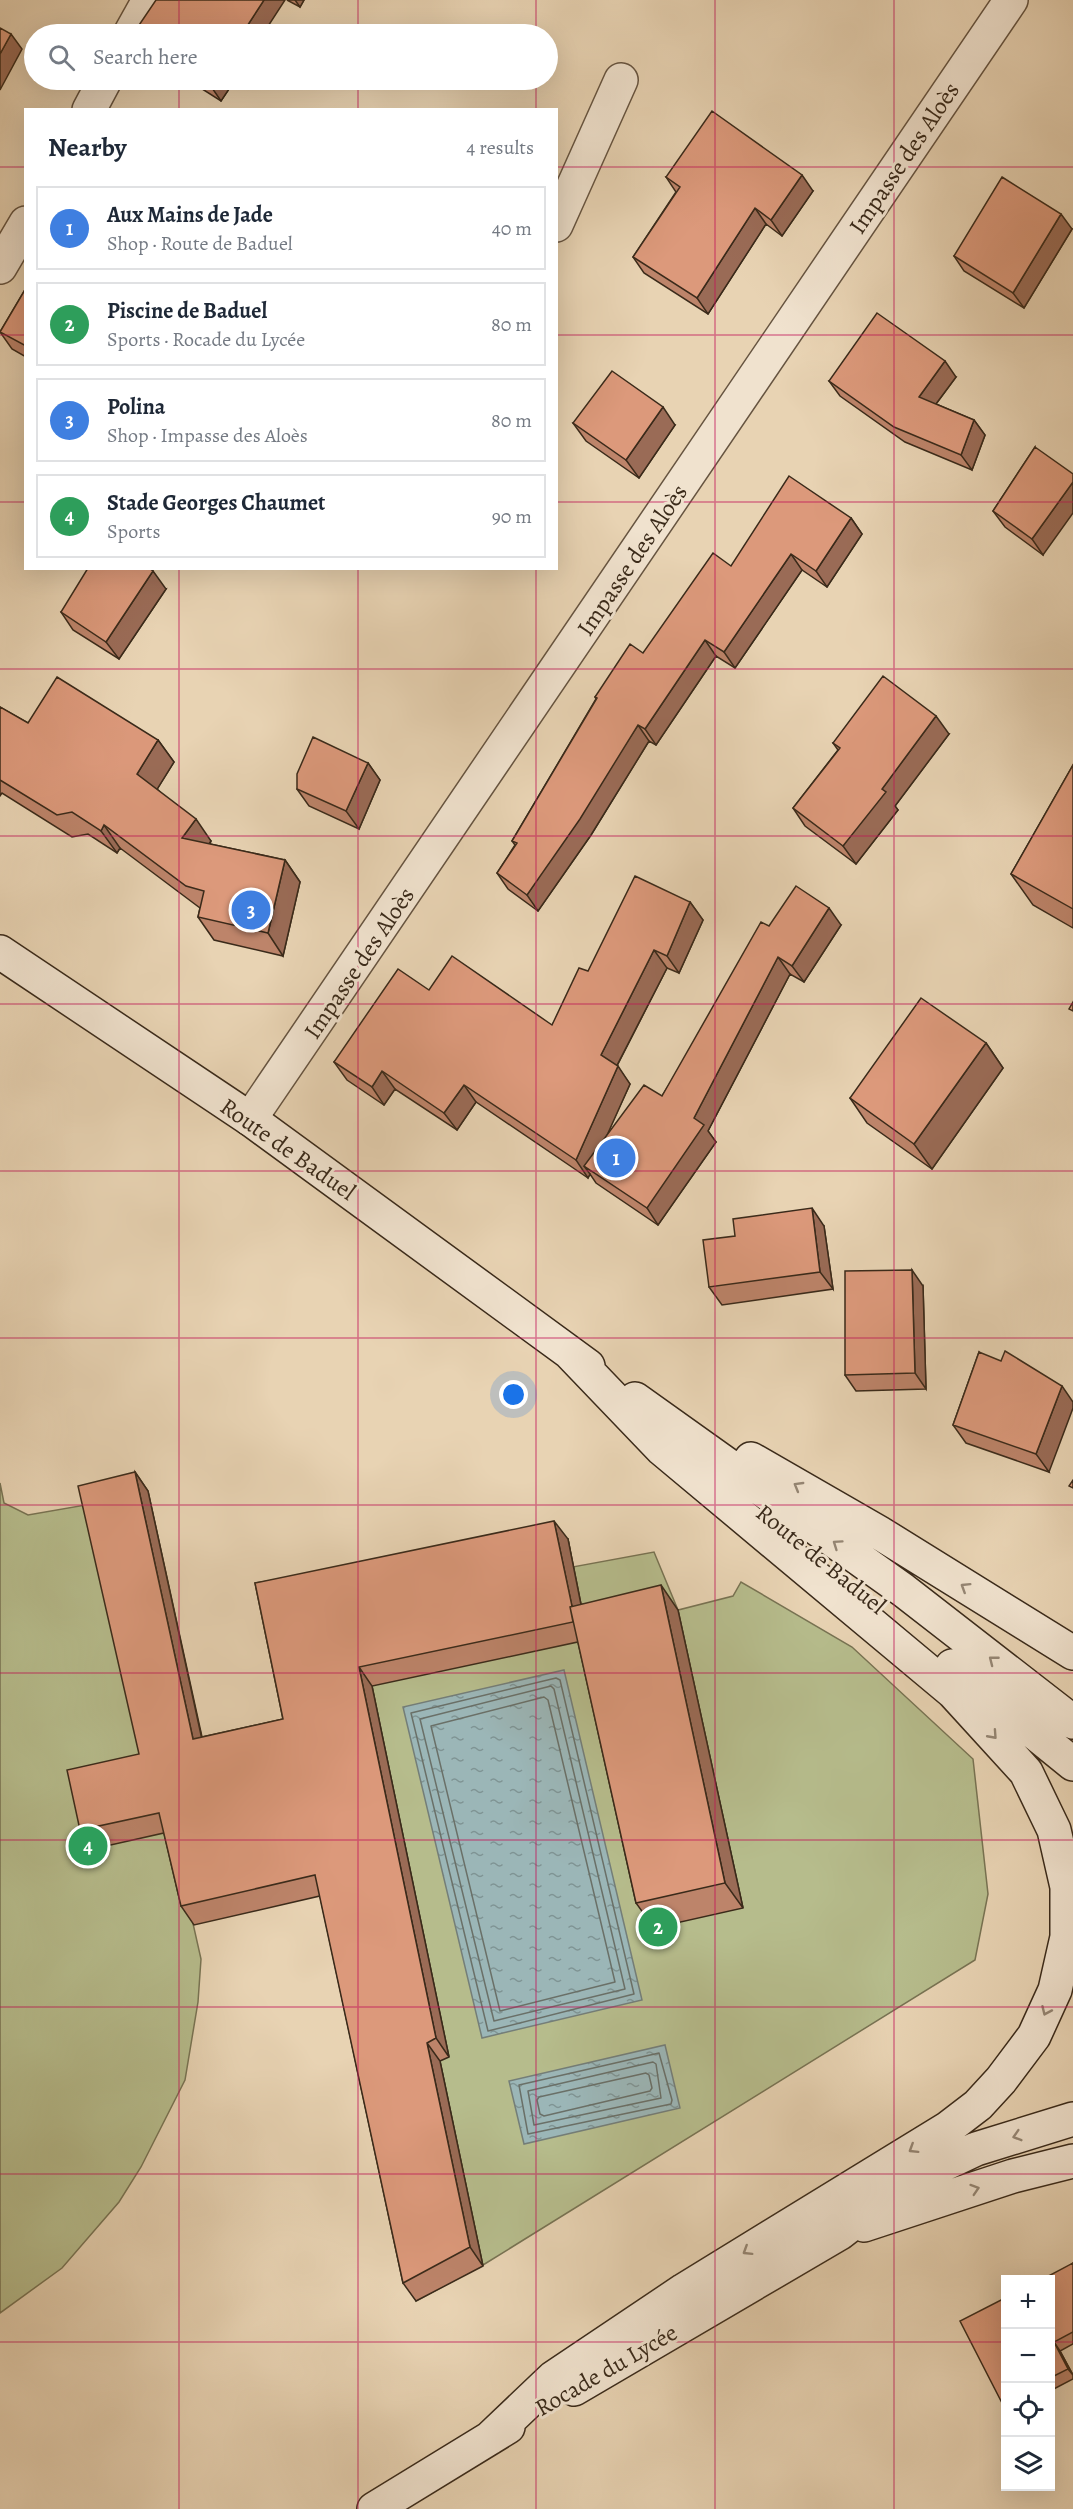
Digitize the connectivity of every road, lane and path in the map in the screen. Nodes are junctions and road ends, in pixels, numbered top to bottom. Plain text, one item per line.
1 (149, 0) edge
2 (1011, 0) edge
3 (136, 24) edge
4 (621, 80) dead end
5 (100, 90) edge
6 (90, 108) edge
7 (558, 221) edge
8 (24, 226) edge
9 (0, 267) edge
10 (0, 952) edge
11 (250, 1119) junction
12 (570, 1353) junction
13 (1073, 1653) edge
14 (1073, 1722) edge
15 (1073, 1764) edge
16 (1073, 2118) edge
17 (1073, 2161) edge
18 (840, 2234) junction
19 (490, 2438) junction
20 (374, 2509) edge

1 - 3 main road
2 - 11 main road, Impasse des Aloès
4 - 7 main road
5 - 6 main road
8 - 9 main road
10 - 11 main road, Route de Baduel
11 - 12 main road, Route de Baduel
13 -> 12 main road
14 -> 12 main road, Route de Baduel
12 - 15 main road, Route de Baduel
12 -> 19 main road
16 -> 18 main road, Rocade du Lycée
18 -> 17 main road, Rocade du Lycée
18 - 19 main road, Rocade du Lycée
19 - 20 main road, Rocade du Lycée

